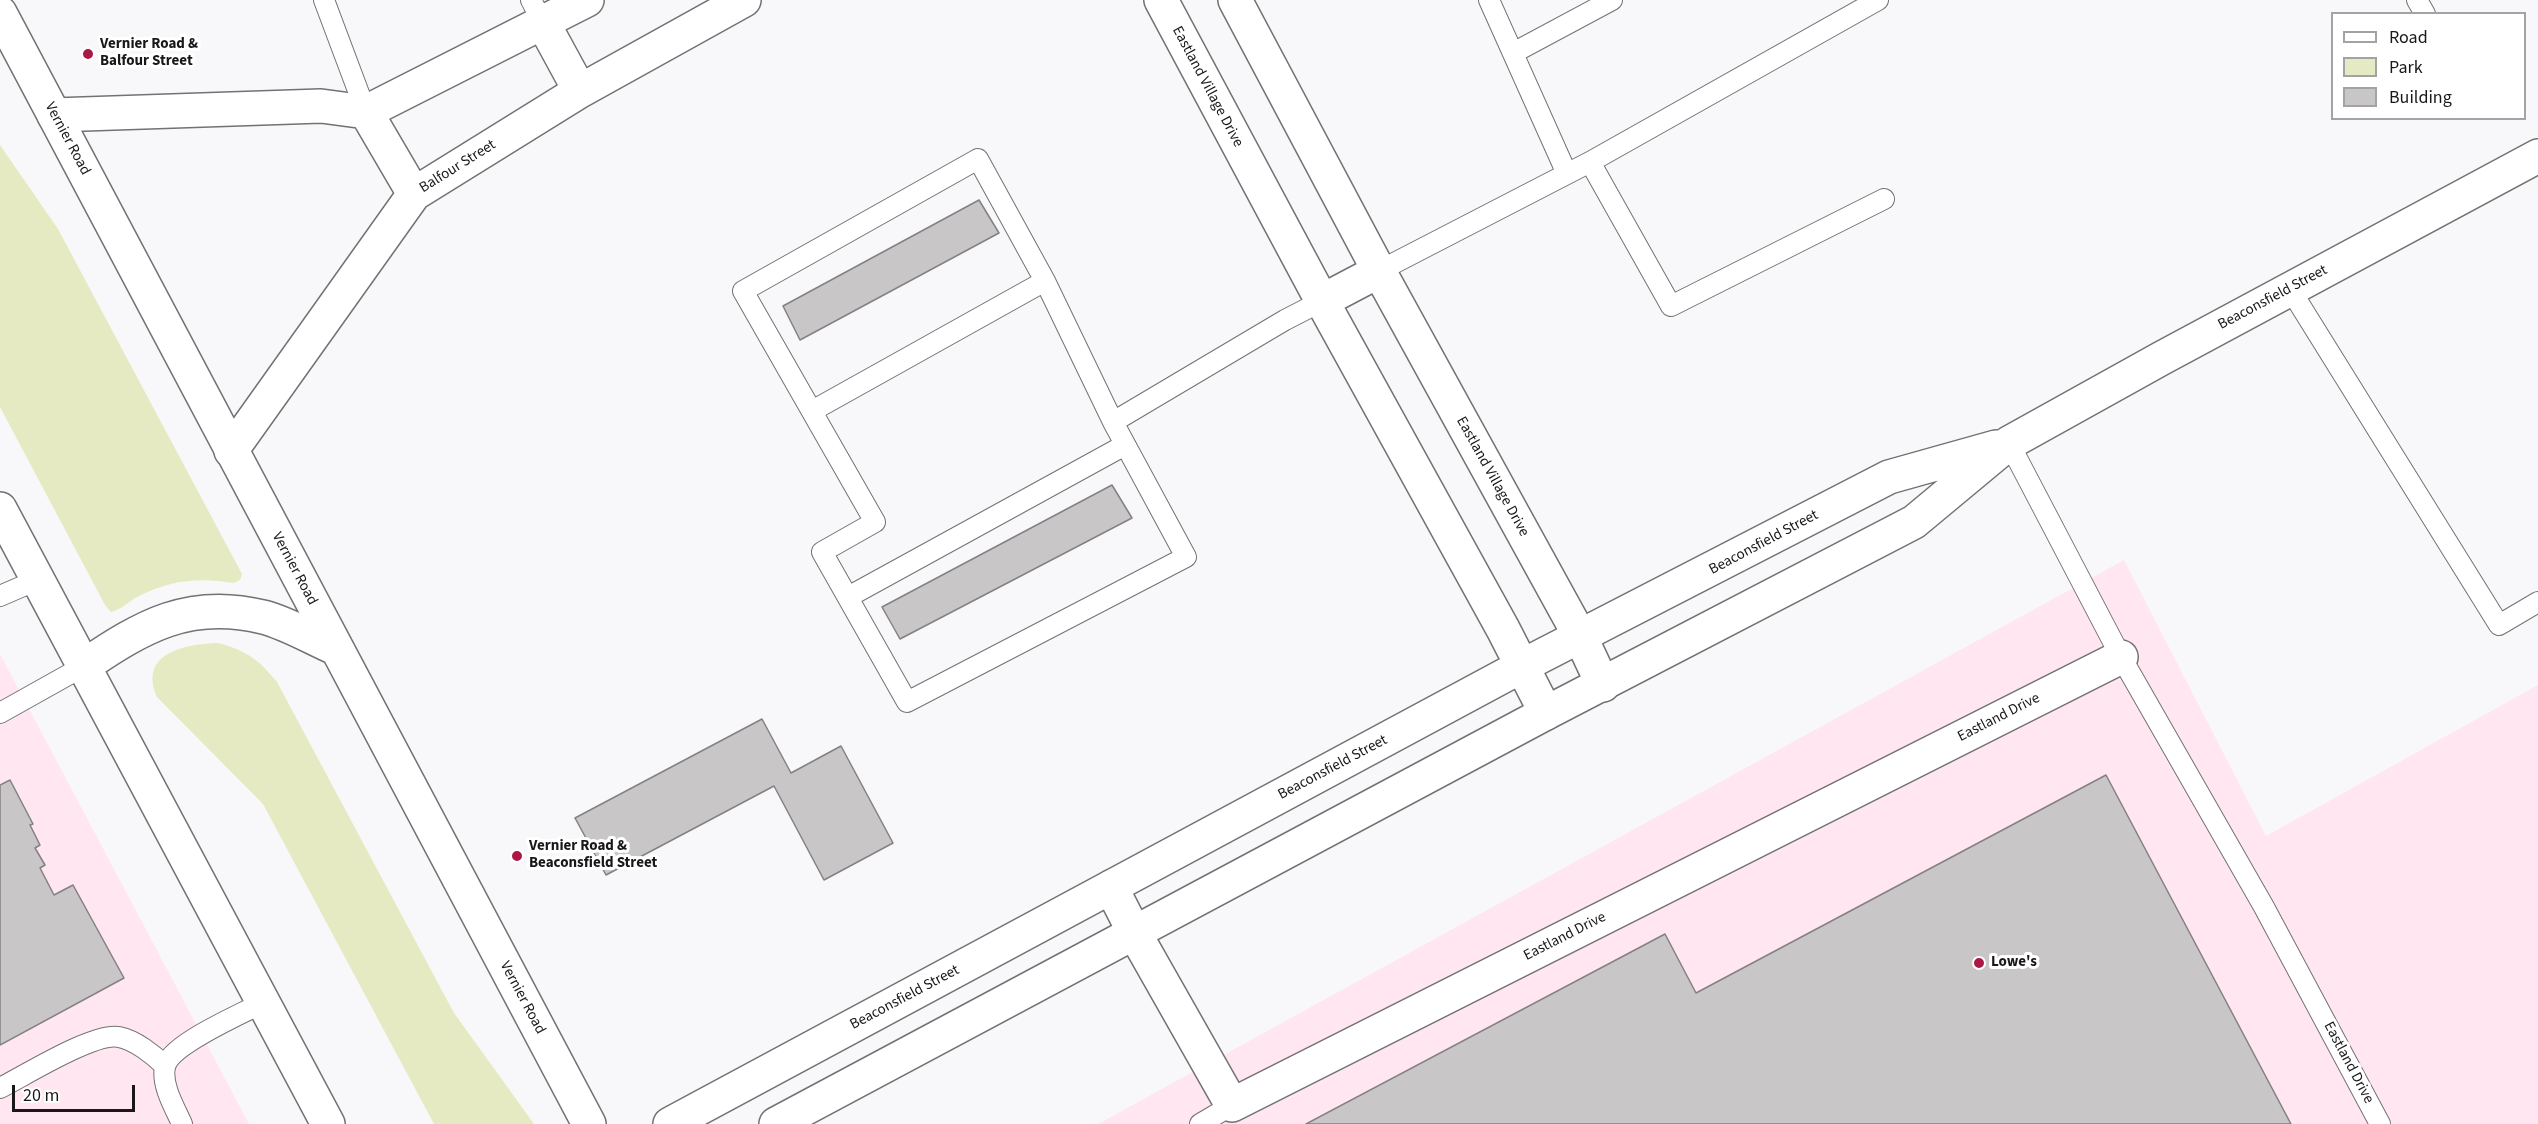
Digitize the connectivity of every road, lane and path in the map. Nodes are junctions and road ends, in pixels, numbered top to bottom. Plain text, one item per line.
1 (324, 0) edge
2 (587, 0) edge
3 (744, 0) edge
4 (1161, 0) edge
5 (1235, 0) edge
6 (1489, 0) edge
7 (1612, 0) edge
8 (1878, 0) edge
9 (537, 12) edge
10 (0, 14) edge
11 (1513, 53) junction
12 (580, 91) junction
13 (366, 112) junction
14 (54, 115) junction
15 (2538, 156) edge
16 (1590, 162) junction
17 (1568, 174) junction
18 (414, 194) junction
19 (1884, 199) dead end
20 (1378, 271) junction
21 (1045, 281) junction
22 (2290, 289) junction
23 (1322, 301) junction
24 (812, 411) junction
25 (1113, 422) junction
26 (2009, 443) junction
27 (1125, 445) junction
28 (231, 451) junction
29 (0, 509) edge
30 (1702, 575) junction
31 (37, 580) junction
32 (0, 596) edge
33 (848, 597) junction
34 (2538, 602) edge
35 (1726, 620) junction
36 (1581, 638) junction
37 (335, 648) junction
38 (2121, 657) junction
39 (84, 666) junction
40 (1522, 666) junction
41 (1603, 685) junction
42 (0, 712) edge
43 (1546, 713) junction
44 (1111, 887) junction
45 (1135, 934) junction
46 (264, 1002) junction
47 (165, 1066) junction
48 (0, 1088) edge
49 (1232, 1105) junction
50 (182, 1124) edge
51 (328, 1124) edge
52 (589, 1124) edge
53 (670, 1124) edge
54 (776, 1124) edge
55 (1200, 1124) edge
56 (2380, 1124) edge

1 - 13 lane
2 - 9 main road
3 - 12 main road, Balfour Street
4 - 23 main road, Eastland Village Drive
5 - 20 main road, Eastland Village Drive
6 - 11 lane
7 - 11 lane
8 - 16 lane
9 - 12 main road
9 - 13 main road
10 - 14 main road, Vernier Road
11 - 17 lane
12 - 18 main road, Balfour Street
13 - 14 main road
13 - 18 main road
14 - 28 main road, Vernier Road
15 - 22 main road, Beaconsfield Street
16 - 17 lane
16 - 19 lane
17 - 20 lane
18 - 28 main road, Balfour Street
20 - 23 main road
20 - 36 main road, Eastland Village Drive
21 - 24 lane
21 - 24 lane
21 - 25 lane
22 - 26 main road, Beaconsfield Street
22 - 34 lane
23 - 25 lane
23 - 40 main road, Eastland Village Drive
24 - 33 lane
25 - 27 lane
26 - 30 main road, Beaconsfield Street
26 - 35 main road, Beaconsfield Street
26 - 38 lane, Eastland Drive
27 - 33 lane
27 - 33 lane
28 - 37 main road, Vernier Road
29 - 31 main road
30 - 35 main road
30 - 36 main road, Beaconsfield Street
31 - 32 lane
31 - 39 main road
35 - 41 main road, Beaconsfield Street
36 - 40 main road, Beaconsfield Street
36 - 41 main road, Eastland Village Drive
37 - 39 main road
37 - 52 main road, Vernier Road
38 - 49 main road, Eastland Drive
38 - 56 lane, Eastland Drive
39 - 42 lane
39 - 46 main road
40 - 43 main road, Eastland Village Drive
40 - 44 main road, Beaconsfield Street
41 - 43 main road, Beaconsfield Street
43 - 45 main road, Beaconsfield Street
44 - 45 main road
44 - 53 main road, Beaconsfield Street
45 - 49 main road
45 - 54 main road, Beaconsfield Street
46 - 47 lane
46 - 51 main road
47 - 48 lane
47 - 50 lane
49 - 55 lane

